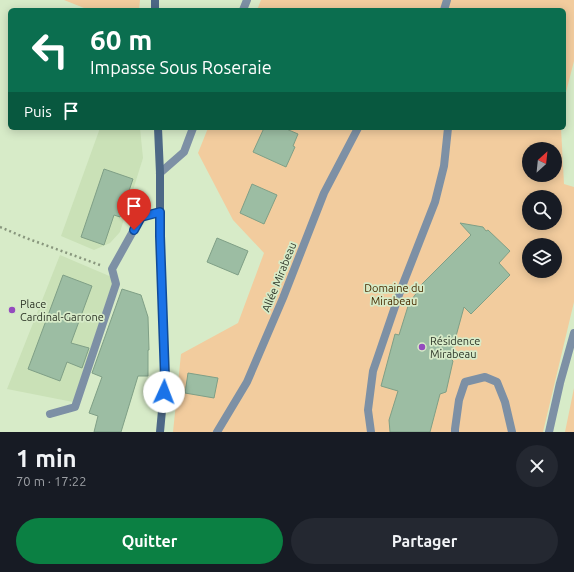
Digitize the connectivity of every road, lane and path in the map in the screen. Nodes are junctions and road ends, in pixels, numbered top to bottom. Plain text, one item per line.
1 (158, 130) edge
2 (192, 130) edge
3 (357, 130) edge
4 (448, 130) edge
5 (160, 173) junction
6 (160, 212) junction
7 (0, 226) edge
8 (95, 263) dead end
9 (574, 333) edge
10 (50, 414) dead end
11 (160, 432) edge
12 (217, 432) edge
13 (371, 432) edge
14 (455, 432) edge
15 (512, 432) edge
16 (549, 432) edge

1 - 5 main road
2 - 5 street
3 - 12 street, Allée Mirabeau
4 - 13 street
5 - 6 main road
6 - 10 street
6 - 11 main road
7 - 8 path
9 - 16 street
14 - 15 street

